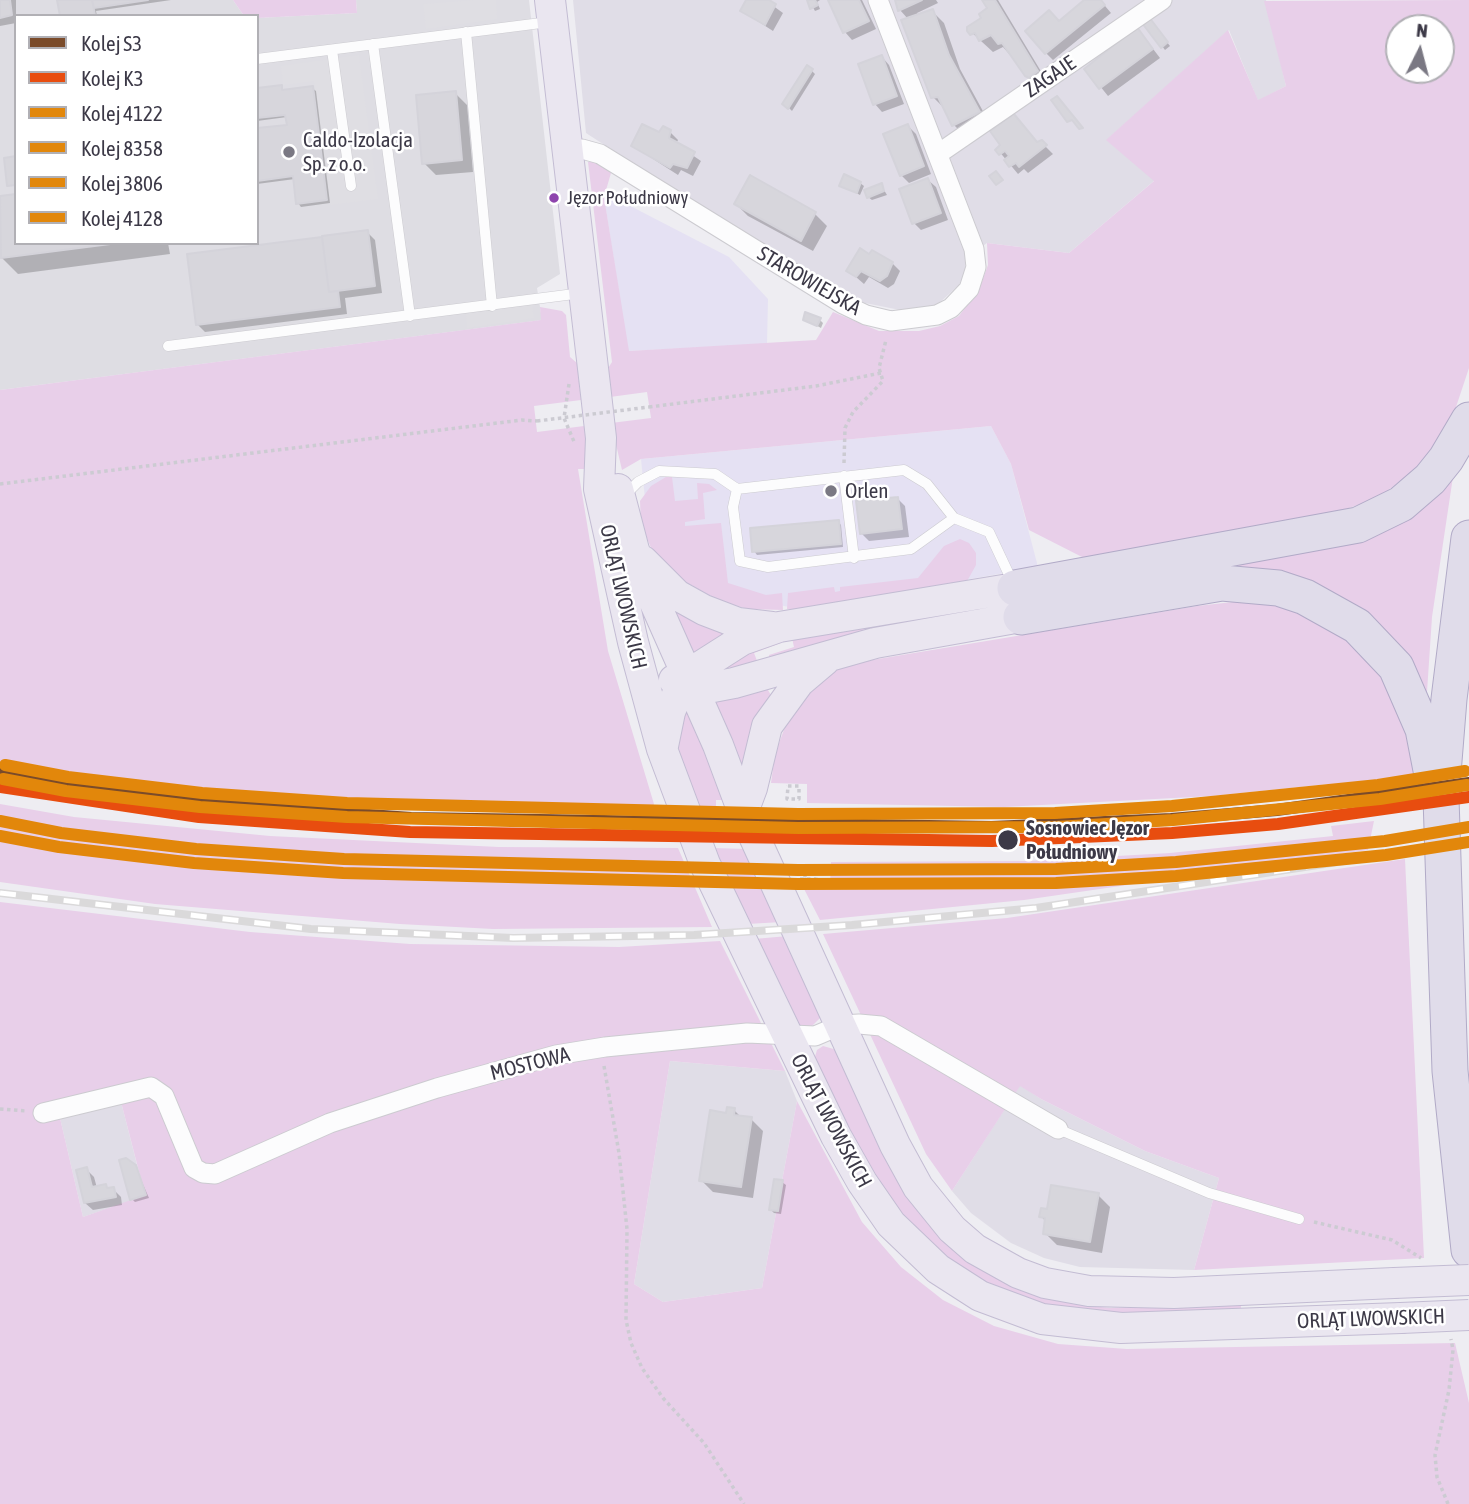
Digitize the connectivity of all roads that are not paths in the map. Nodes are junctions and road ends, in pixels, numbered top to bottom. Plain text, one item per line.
1 (878, 0) edge
2 (1162, 0) edge
3 (551, 11) edge
4 (466, 32) junction
5 (373, 44) junction
6 (332, 50) junction
7 (259, 59) edge
8 (566, 150) junction
9 (938, 154) junction
10 (351, 186) dead end
11 (583, 293) junction
12 (492, 306) junction
13 (410, 316) junction
14 (168, 346) dead end
15 (1469, 420) edge
16 (601, 438) junction
17 (844, 475) junction
18 (737, 489) junction
19 (621, 499) junction
20 (954, 518) junction
21 (1469, 538) edge
22 (634, 550) junction
23 (854, 558) junction
24 (1018, 603) junction
25 (779, 627) junction
26 (633, 642) junction
27 (832, 654) junction
28 (689, 683) junction
29 (662, 749) junction
30 (743, 812) junction
31 (1442, 848) junction
32 (841, 1026) junction
33 (787, 1036) junction
34 (43, 1113) dead end
35 (1058, 1129) joint
36 (1299, 1219) dead end
37 (1469, 1250) edge
38 (1469, 1280) edge
39 (1469, 1315) edge

1 - 9 street, STAROWIEJSKA
2 - 9 street, ZAGAJE
3 - 4 lane
3 - 8 main road, ORLĄT LWOWSKICH
4 - 5 lane
4 - 12 lane
5 - 6 lane
5 - 13 lane
6 - 7 lane
6 - 10 lane
8 - 9 street, STAROWIEJSKA
8 - 11 main road, ORLĄT LWOWSKICH
11 - 12 lane
11 - 16 main road, ORLĄT LWOWSKICH
12 - 13 lane
13 - 14 lane
15 - 24 highway
16 - 19 main road, ORLĄT LWOWSKICH
16 - 26 main road, ORLĄT LWOWSKICH
17 - 18 lane
17 - 20 lane
17 - 23 lane
18 - 19 lane
18 - 23 lane
19 - 22 main road, ORLĄT LWOWSKICH
20 - 23 lane
20 - 24 lane
21 - 31 highway
22 - 25 main road
22 - 28 main road, ORLĄT LWOWSKICH
24 - 25 main road
24 - 27 main road
24 - 31 highway
25 - 28 main road
26 - 28 main road
26 - 29 main road, ORLĄT LWOWSKICH
27 - 28 main road
27 - 30 main road
28 - 29 main road
28 - 30 main road, ORLĄT LWOWSKICH
29 - 33 main road, ORLĄT LWOWSKICH
30 - 32 main road, ORLĄT LWOWSKICH
31 - 37 highway
32 - 33 street, MOSTOWA
32 - 35 street, MOSTOWA
32 - 38 main road, ORLĄT LWOWSKICH, bridge
33 - 34 street, MOSTOWA
33 - 39 main road, ORLĄT LWOWSKICH, bridge
35 - 36 lane

